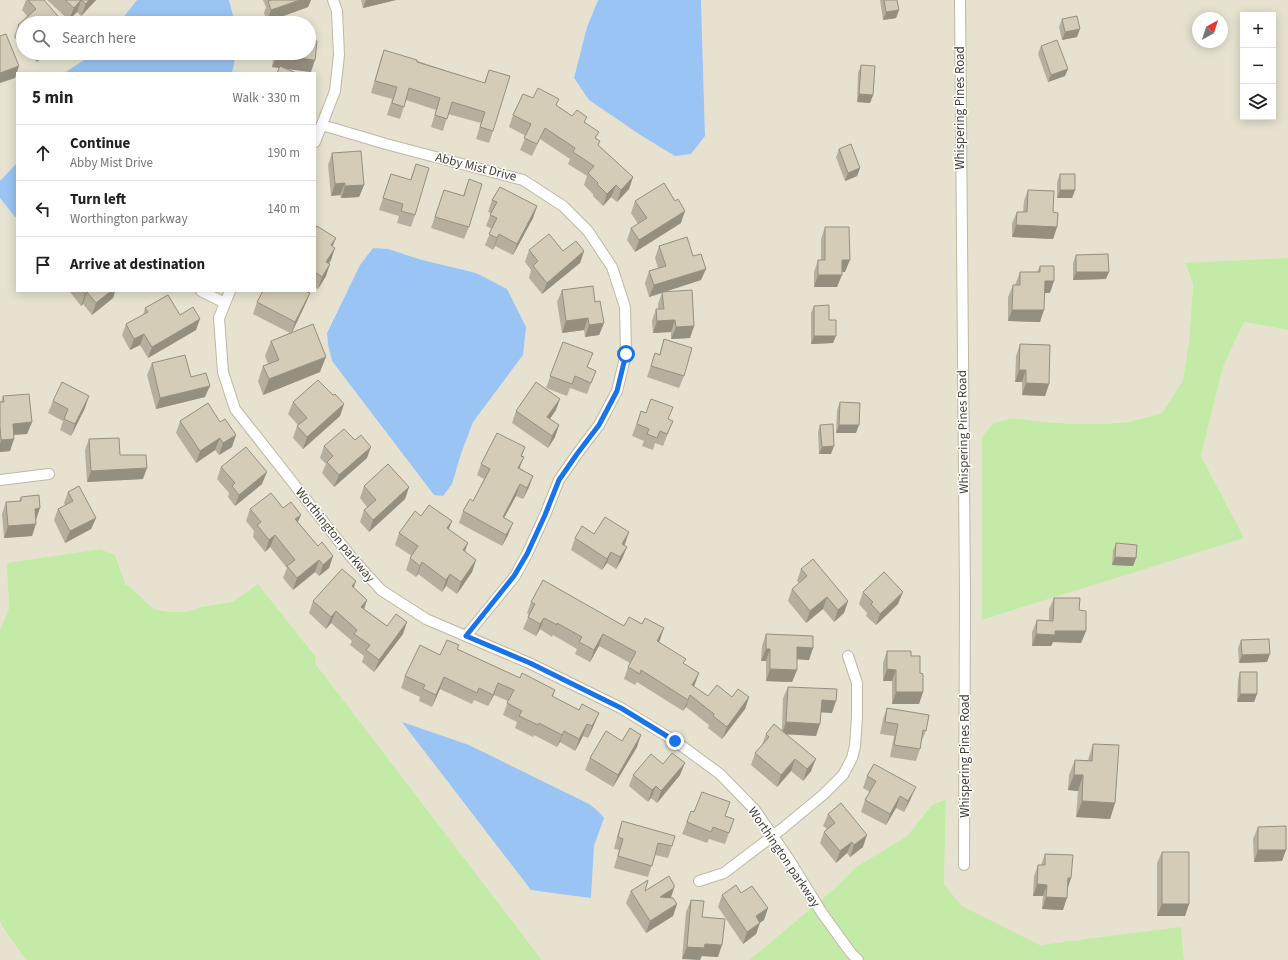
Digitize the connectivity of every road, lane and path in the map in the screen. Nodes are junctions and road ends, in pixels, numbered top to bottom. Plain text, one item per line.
1 (333, 0) edge
2 (960, 0) edge
3 (322, 125) junction
4 (316, 140) edge
5 (203, 292) edge
6 (230, 292) edge
7 (225, 303) junction
8 (49, 474) dead end
9 (0, 480) edge
10 (466, 636) junction
11 (848, 656) dead end
12 (773, 836) junction
13 (964, 865) dead end
14 (699, 881) dead end
15 (858, 960) edge

1 - 3 street
2 - 13 street, Whispering Pines Road
3 - 4 street
3 - 10 street, Abby Mist Drive
5 - 7 street
6 - 7 street, Worthington parkway
7 - 10 street, Worthington parkway
8 - 9 street
10 - 12 street, Worthington parkway
11 - 12 street
12 - 14 street
12 - 15 street, Worthington parkway

